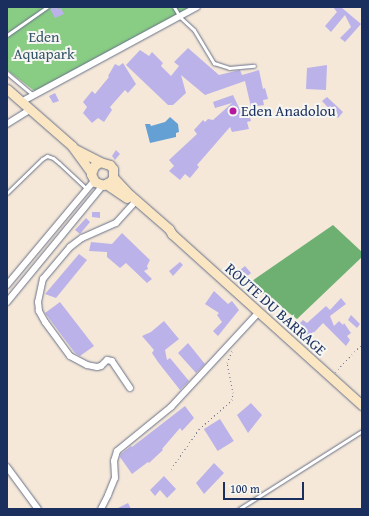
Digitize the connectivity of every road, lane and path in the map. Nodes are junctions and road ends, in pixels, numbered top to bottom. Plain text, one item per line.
1 (47, 7) edge
2 (174, 7) edge
3 (197, 7) edge
4 (180, 17) junction
5 (7, 35) edge
6 (254, 66) dead end
7 (7, 73) edge
8 (7, 89) edge
9 (33, 95) junction
10 (21, 102) junction
11 (29, 110) junction
12 (7, 124) edge
13 (72, 146) junction
14 (100, 162) junction
15 (92, 176) junction
16 (113, 177) junction
17 (105, 185) junction
18 (87, 189) junction
19 (7, 193) edge
20 (133, 204) junction
21 (171, 233) junction
22 (7, 285) edge
23 (7, 302) edge
24 (259, 312) junction
25 (362, 344) edge
26 (234, 348) dead end
27 (332, 377) junction
28 (130, 388) dead end
29 (362, 405) edge
30 (362, 431) edge
31 (7, 467) edge
32 (171, 469) dead end
33 (38, 509) edge
34 (101, 509) edge
35 (240, 509) edge

1 - 5 lane
2 - 4 lane
3 - 4 street
4 - 6 lane
4 - 9 street
7 - 9 lane
8 - 10 main road, ROUTE DU BARRAGE
9 - 10 street
10 - 11 main road, ROUTE DU BARRAGE
11 - 12 street
11 - 13 main road, ROUTE DU BARRAGE
13 - 14 main road, ROUTE DU BARRAGE
13 - 15 main road, ROUTE DU BARRAGE
14 - 15 main road
14 - 16 main road, ROUTE DU BARRAGE
15 - 17 main road, ROUTE DU BARRAGE
15 - 18 street
16 - 17 main road
16 - 21 main road, ROUTE DU BARRAGE
17 - 20 main road, ROUTE DU BARRAGE
17 - 23 street
18 - 19 lane
18 - 22 street
20 - 21 main road, ROUTE DU BARRAGE
20 - 28 street
21 - 24 main road, ROUTE DU BARRAGE
24 - 27 main road, ROUTE DU BARRAGE
24 - 34 street
25 - 27 path
26 - 32 path
27 - 29 main road, ROUTE DU BARRAGE
30 - 35 lane
31 - 33 street

